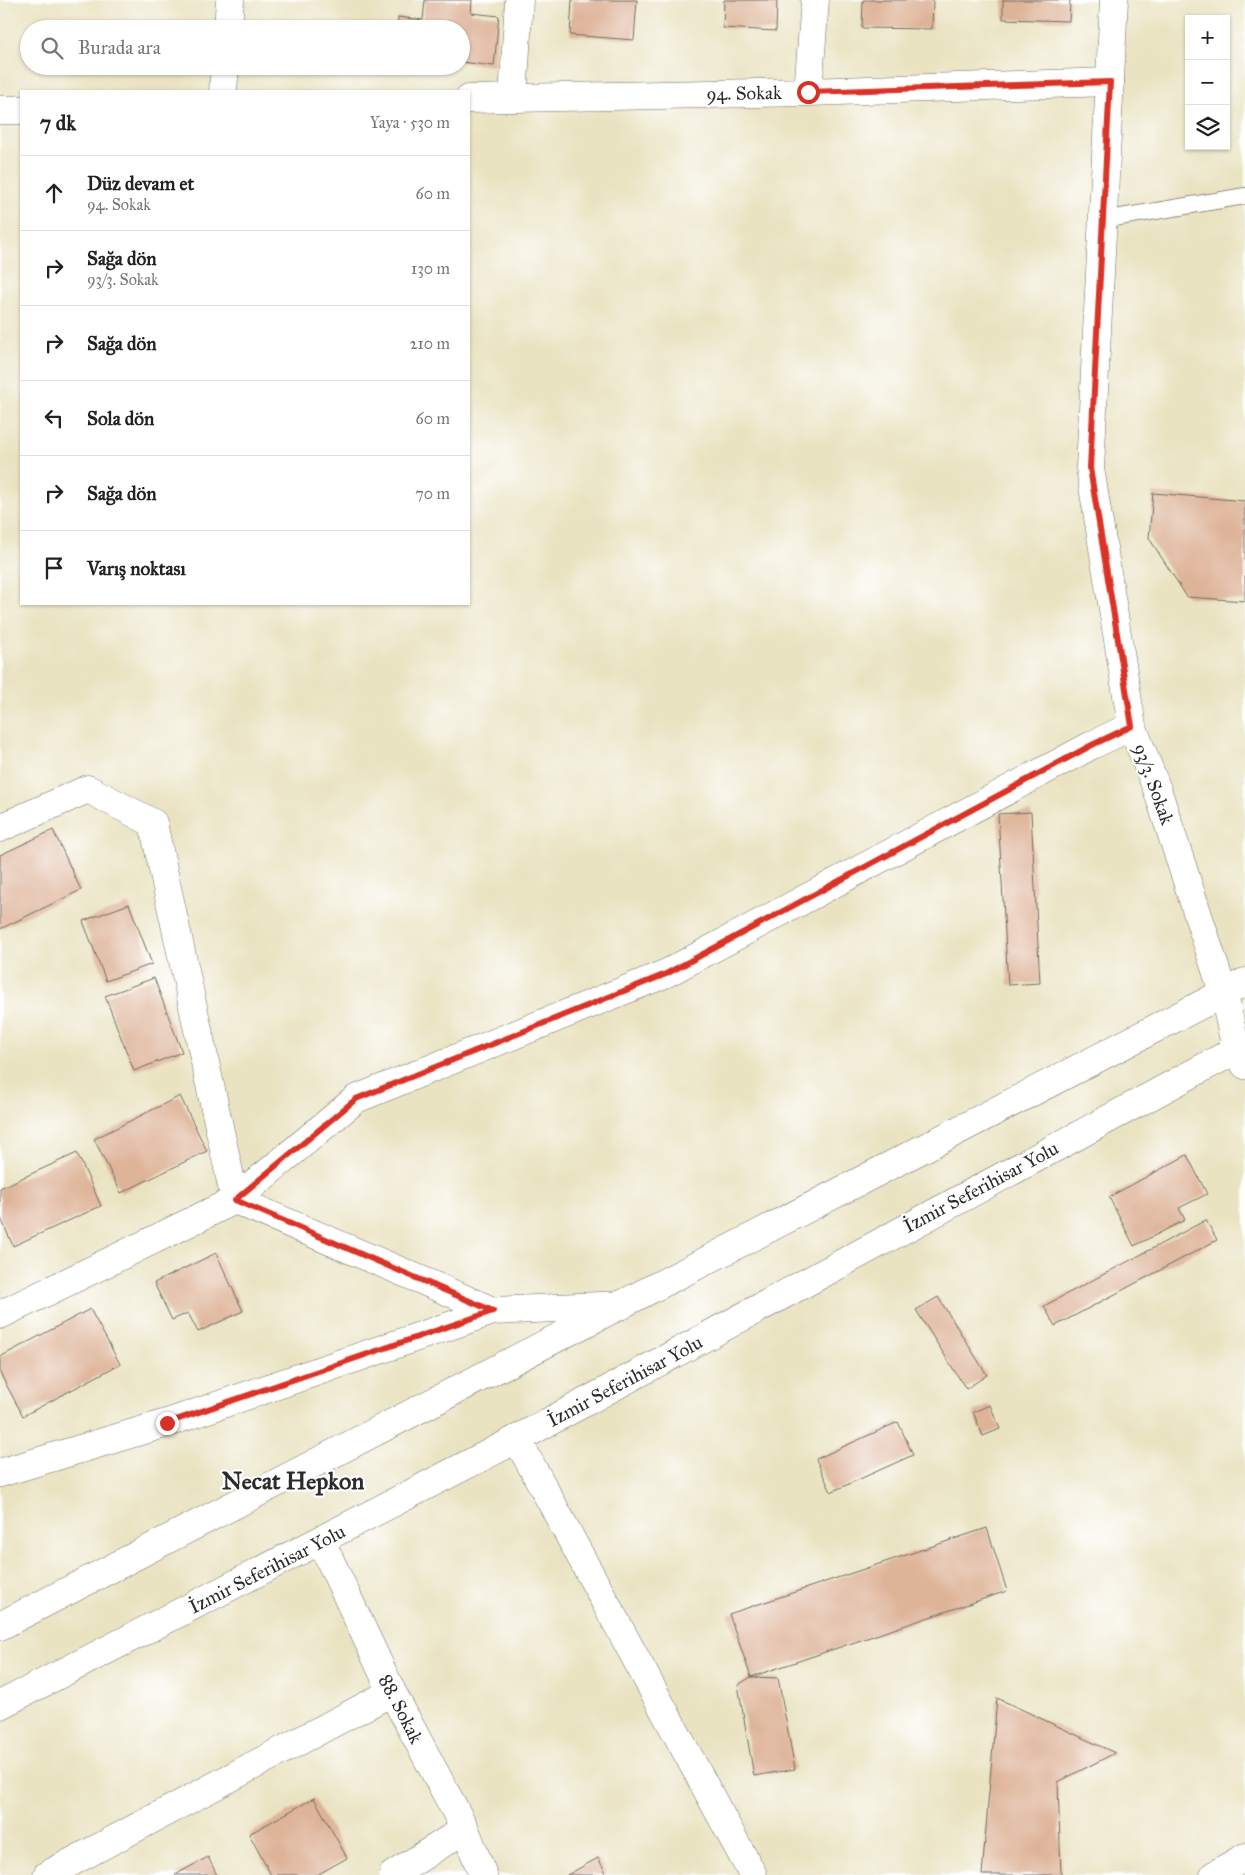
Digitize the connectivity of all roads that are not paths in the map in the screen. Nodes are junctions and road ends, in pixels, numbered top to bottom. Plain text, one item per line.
1 (230, 0) edge
2 (519, 0) edge
3 (815, 0) edge
4 (1114, 0) edge
5 (229, 20) edge
6 (224, 75) edge
7 (1110, 82) junction
8 (223, 90) edge
9 (808, 92) junction
10 (514, 98) junction
11 (470, 99) edge
12 (0, 110) edge
13 (20, 110) edge
14 (1245, 196) edge
15 (1103, 220) junction
16 (1132, 726) junction
17 (0, 828) edge
18 (1235, 988) edge
19 (1242, 1053) edge
20 (235, 1200) junction
21 (622, 1305) junction
22 (493, 1311) junction
23 (0, 1316) edge
24 (517, 1440) junction
25 (0, 1473) edge
26 (321, 1541) junction
27 (0, 1626) edge
28 (392, 1692) junction
29 (0, 1705) edge
30 (465, 1829) junction
31 (1245, 1858) edge
32 (47, 1875) edge
33 (393, 1875) edge
34 (483, 1875) edge
35 (753, 1875) edge
36 (1214, 1875) edge

1 - 5 street
2 - 10 street
3 - 9 street
4 - 7 street, 93/3. Sokak
6 - 8 street
7 - 9 street, 94. Sokak
7 - 15 street, 93/3. Sokak
9 - 10 street, 94. Sokak
10 - 11 street, 94. Sokak
12 - 13 street
14 - 15 lane
15 - 16 street, 93/3. Sokak
16 - 18 street, 93/3. Sokak
16 - 20 street
17 - 20 street
18 - 19 street, 93/3. Sokak
18 - 21 street
19 - 24 street, İzmir Seferihisar Yolu
20 - 22 street
20 - 23 street
21 - 22 street
21 - 27 street
22 - 25 street
24 - 26 street, İzmir Seferihisar Yolu
24 - 35 street
26 - 28 street, 88. Sokak
26 - 29 street, İzmir Seferihisar Yolu
28 - 30 street, 88. Sokak
28 - 32 street
30 - 33 street
30 - 34 street, 88. Sokak
31 - 36 street

